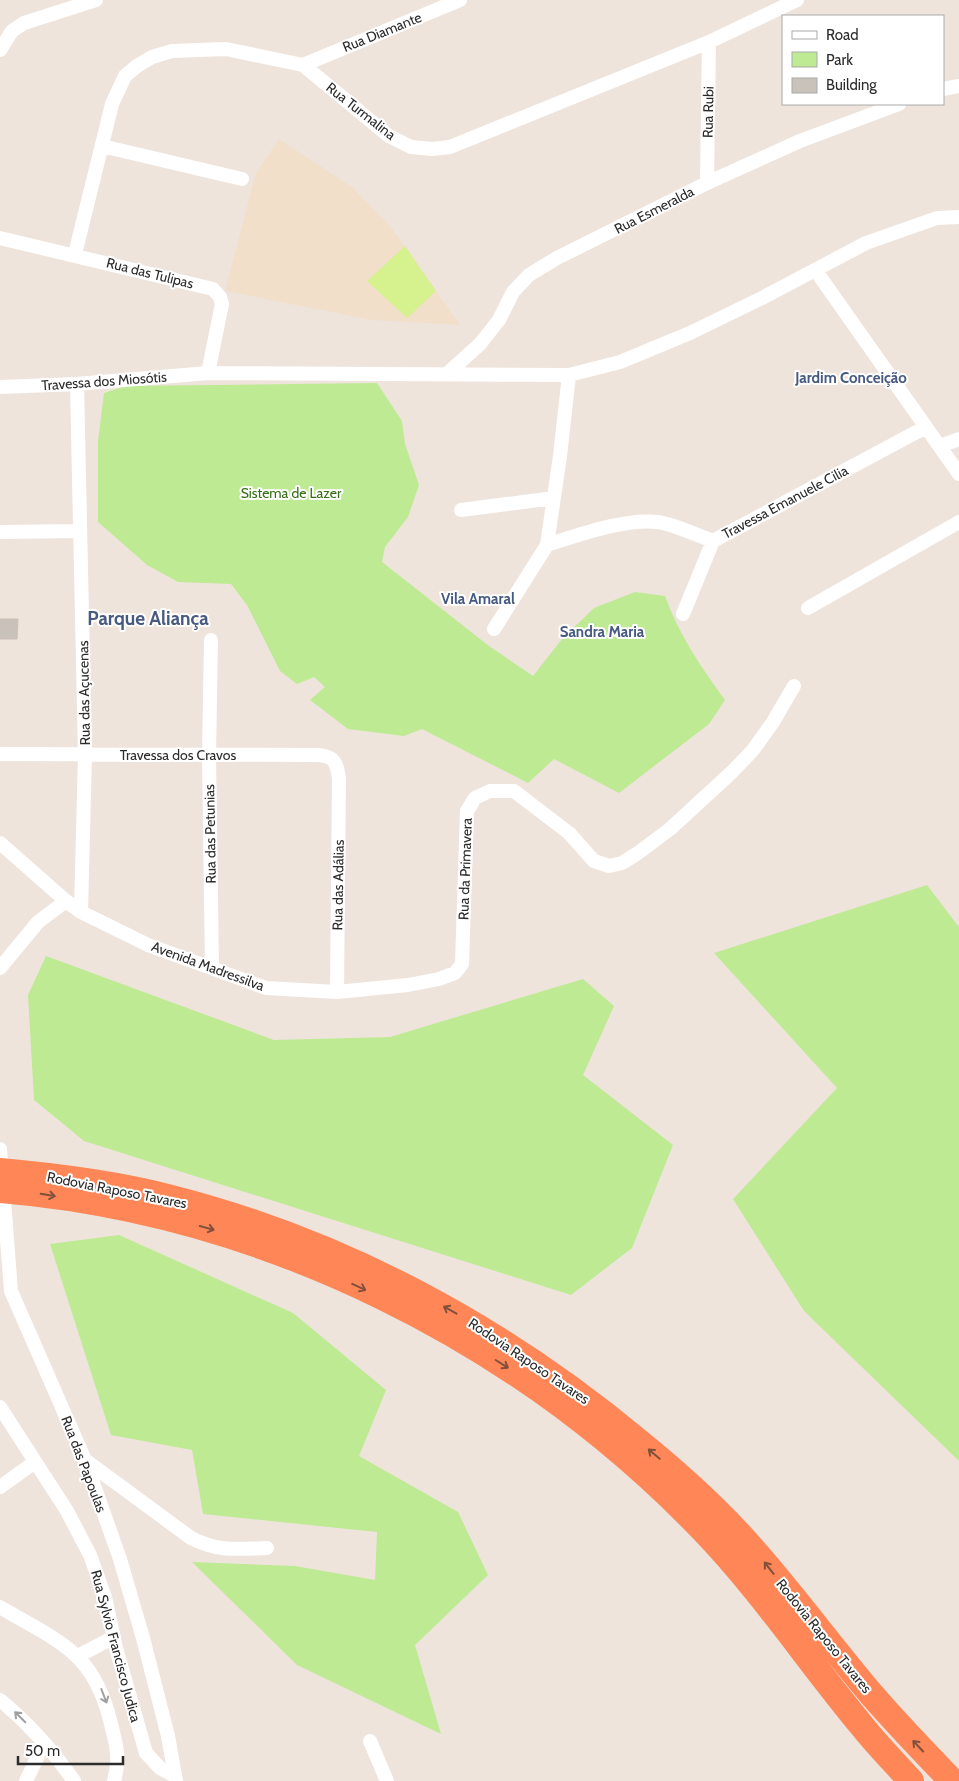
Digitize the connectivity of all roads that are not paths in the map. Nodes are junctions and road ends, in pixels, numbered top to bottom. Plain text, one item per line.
1 (96, 0) edge
2 (460, 0) edge
3 (797, 0) edge
4 (709, 42) junction
5 (0, 50) edge
6 (303, 65) junction
7 (896, 105) edge
8 (102, 146) junction
9 (242, 179) dead end
10 (707, 183) junction
11 (959, 217) edge
12 (0, 238) edge
13 (74, 254) junction
14 (816, 270) junction
15 (449, 372) junction
16 (208, 373) junction
17 (569, 374) junction
18 (76, 384) junction
19 (0, 387) edge
20 (926, 427) junction
21 (959, 439) edge
22 (940, 446) junction
23 (959, 474) edge
24 (554, 498) junction
25 (461, 510) dead end
26 (959, 522) edge
27 (80, 531) junction
28 (0, 532) edge
29 (714, 541) junction
30 (547, 545) junction
31 (808, 608) dead end
32 (683, 614) dead end
33 (494, 629) dead end
34 (211, 640) dead end
35 (794, 686) dead end
36 (0, 754) edge
37 (85, 755) junction
38 (209, 756) junction
39 (339, 778) joint
40 (0, 843) edge
41 (66, 901) junction
42 (81, 912) junction
43 (463, 953) joint
44 (0, 968) edge
45 (212, 968) junction
46 (337, 992) junction
47 (0, 1149) edge
48 (0, 1171) edge
49 (0, 1190) edge
50 (0, 1407) edge
51 (85, 1460) junction
52 (34, 1462) junction
53 (0, 1487) edge
54 (267, 1548) dead end
55 (0, 1607) edge
56 (114, 1637) junction
57 (78, 1656) junction
58 (0, 1700) edge
59 (370, 1741) dead end
60 (42, 1742) junction
61 (176, 1778) edge
62 (26, 1781) edge
63 (74, 1781) edge
64 (114, 1781) edge
65 (387, 1781) edge
66 (911, 1781) edge
67 (952, 1781) edge

1 - 5 street
2 - 6 street, Rua Diamante
3 - 4 street, Rua Turmalina
4 - 6 street, Rua Turmalina
4 - 10 street, Rua Rubi
6 - 8 street, Rua Turmalina
7 - 10 street, Rua Esmeralda
8 - 9 street
8 - 13 street, Rua Turmalina
10 - 15 street, Rua Esmeralda
11 - 14 street, Travessa dos Miosótis
12 - 13 street, Rua das Tulipas
13 - 16 street, Rua das Tulipas
14 - 17 street, Travessa dos Miosótis
14 - 20 street
15 - 16 street, Travessa dos Miosótis
15 - 17 street, Travessa dos Miosótis
16 - 18 street, Travessa dos Miosótis
17 - 24 street
18 - 19 street, Travessa dos Miosótis
18 - 27 street, Rua das Açucenas
20 - 22 street
20 - 29 street, Travessa Emanuele Cilia
21 - 22 street
22 - 23 street
24 - 25 street
24 - 30 street
26 - 31 street
27 - 28 street
27 - 37 street, Rua das Açucenas
29 - 30 street
29 - 32 street, Travessa Emanuele Cilia
30 - 33 street
34 - 38 street, Rua das Petunias
35 - 43 street, Rua da Primavera
36 - 37 street, Travessa dos Cravos
37 - 38 street, Travessa dos Cravos
37 - 42 street, Rua das Açucenas
38 - 39 street, Travessa dos Cravos
38 - 45 street, Rua das Petunias
39 - 46 street, Rua das Adálias
40 - 41 street, Avenida Madressilva
41 - 42 street, Avenida Madressilva
41 - 44 street
42 - 45 street, Avenida Madressilva
43 - 46 street, Avenida Madressilva
45 - 46 street, Avenida Madressilva
47 - 51 street, Rua das Papoulas
67 -> 48 highway, Rodovia Raposo Tavares
49 -> 66 highway, Rodovia Raposo Tavares
50 - 52 street, Rua Sylvio Francisco Judica
51 - 54 street
51 - 61 street, Rua das Papoulas
52 - 53 street
52 - 56 street, Rua Sylvio Francisco Judica
55 - 57 street, Rua Sylvio Francisco Judica
56 - 57 street
56 - 61 street, Rua Sylvio Francisco Judica
57 -> 64 street, Rua Sylvio Francisco Judica
60 -> 58 street
59 - 65 street
60 - 62 street
60 - 63 street

